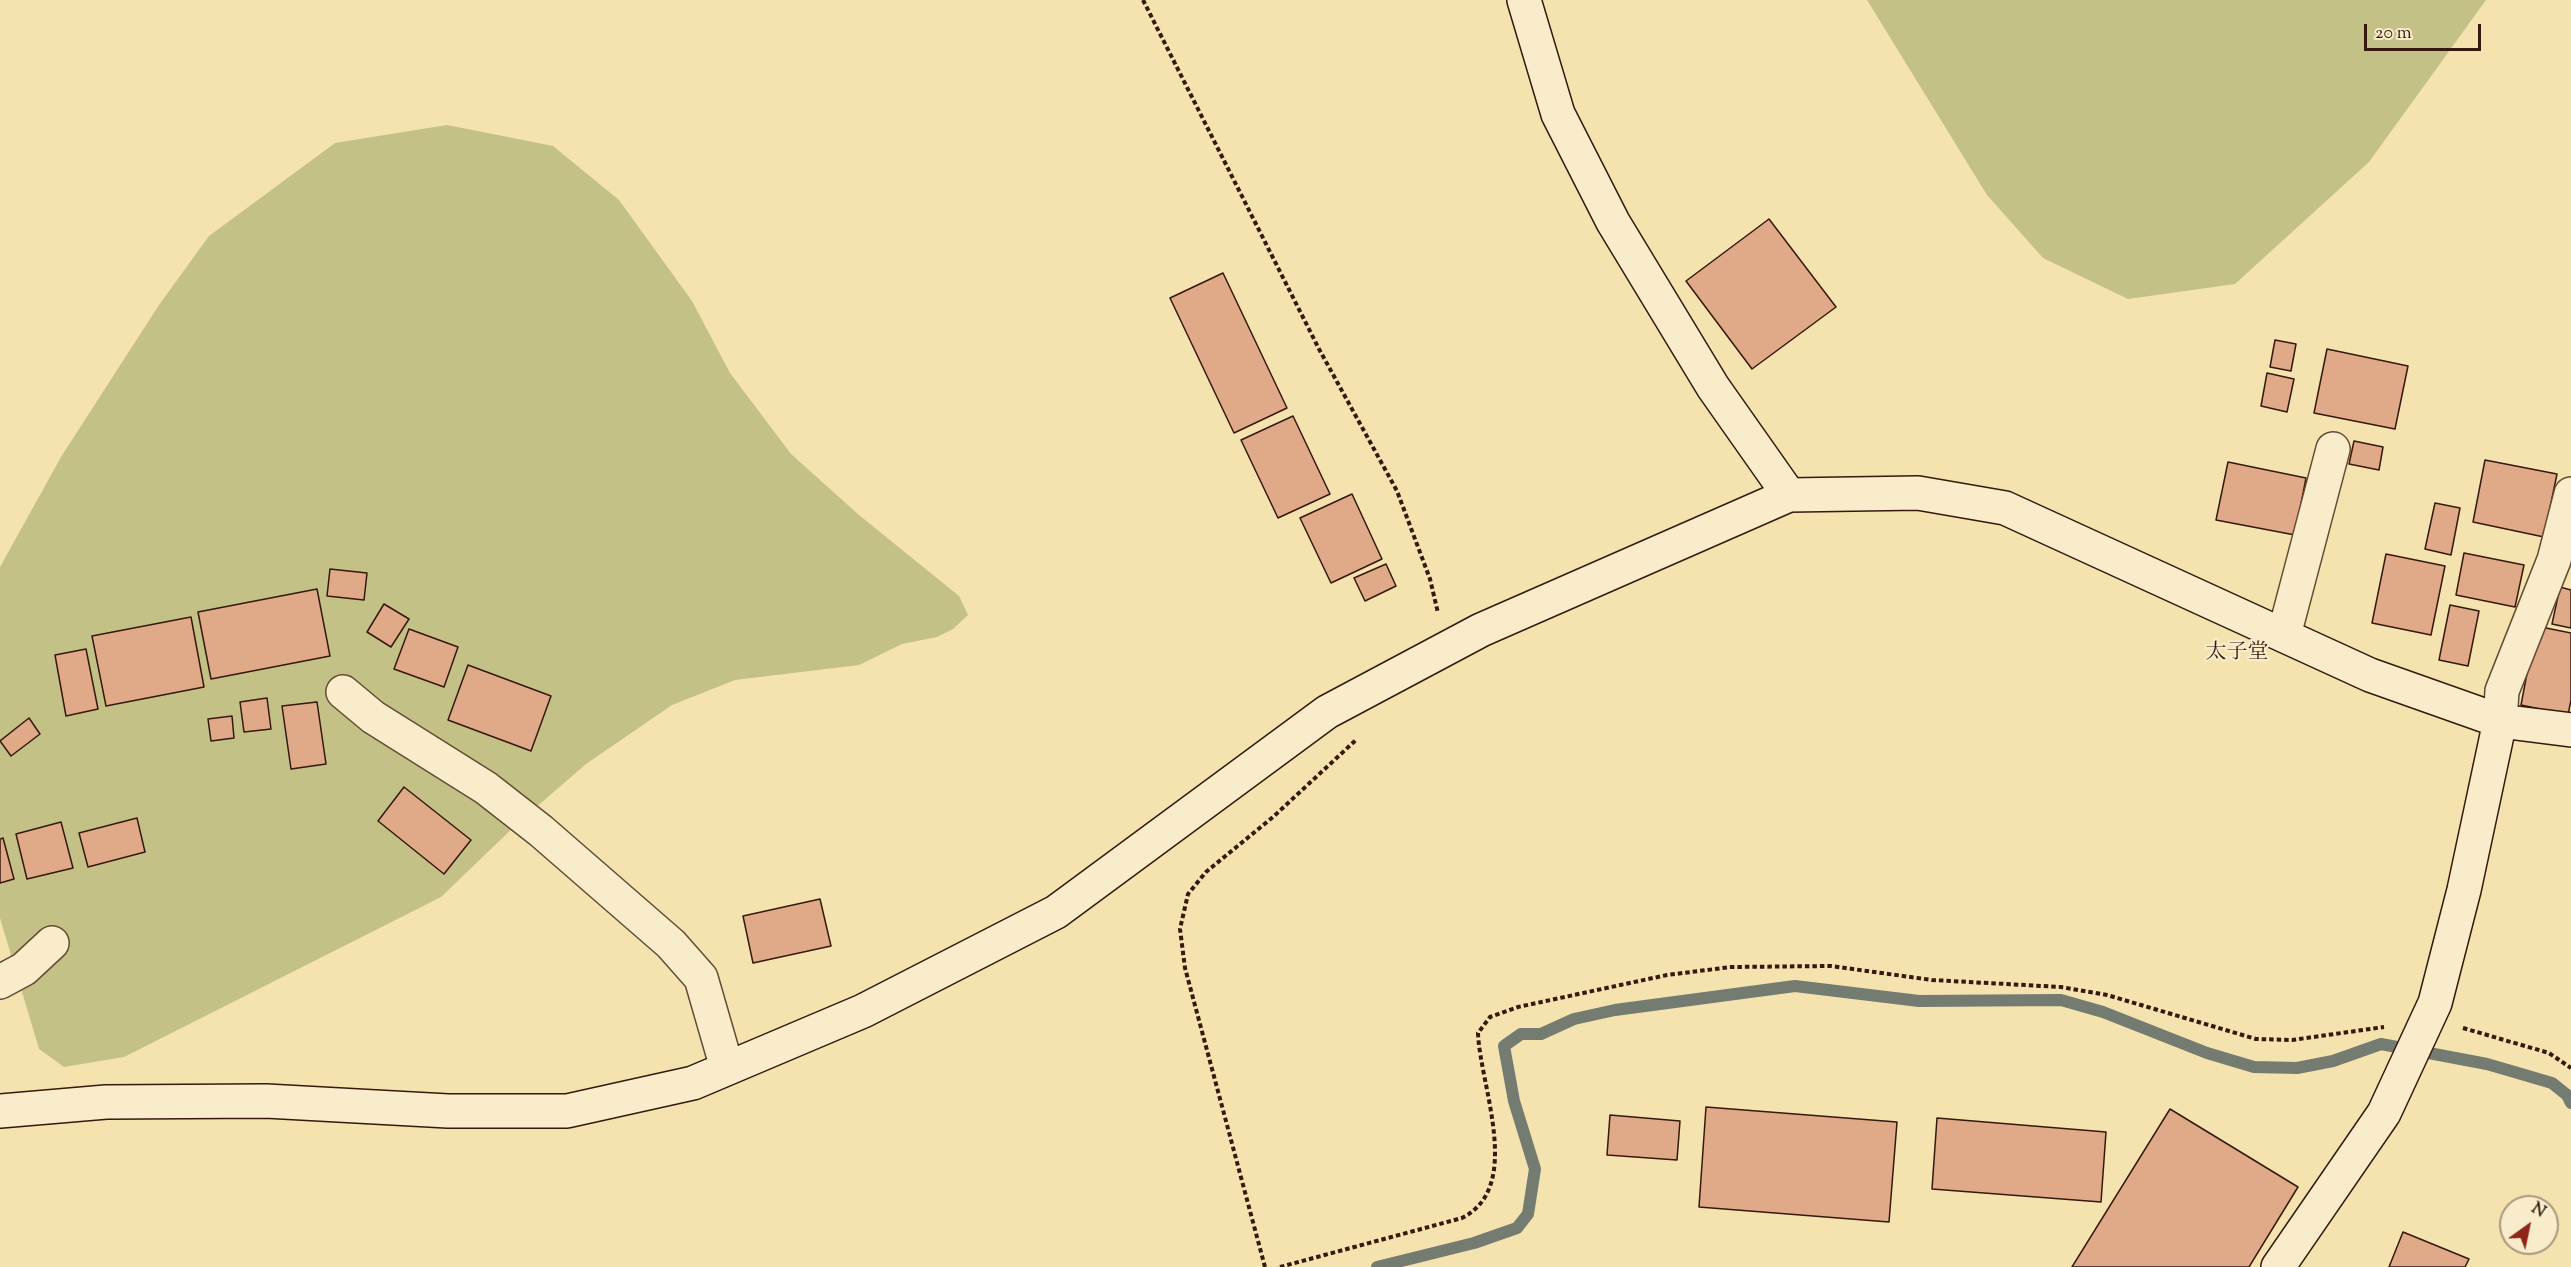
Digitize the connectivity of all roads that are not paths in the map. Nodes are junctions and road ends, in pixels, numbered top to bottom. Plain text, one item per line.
1 (1524, 0) edge
2 (2333, 449) dead end
3 (2571, 494) edge
4 (1789, 495) junction
5 (2284, 635) junction
6 (343, 692) dead end
7 (2500, 721) junction
8 (2571, 730) edge
9 (52, 943) dead end
10 (0, 982) edge
11 (727, 1068) junction
12 (0, 1111) edge
13 (2278, 1267) edge

1 - 4 street
2 - 5 street
3 - 7 street
4 - 5 street
4 - 11 street
5 - 7 street
6 - 11 street
7 - 8 street
7 - 13 street
9 - 10 street
11 - 12 street

